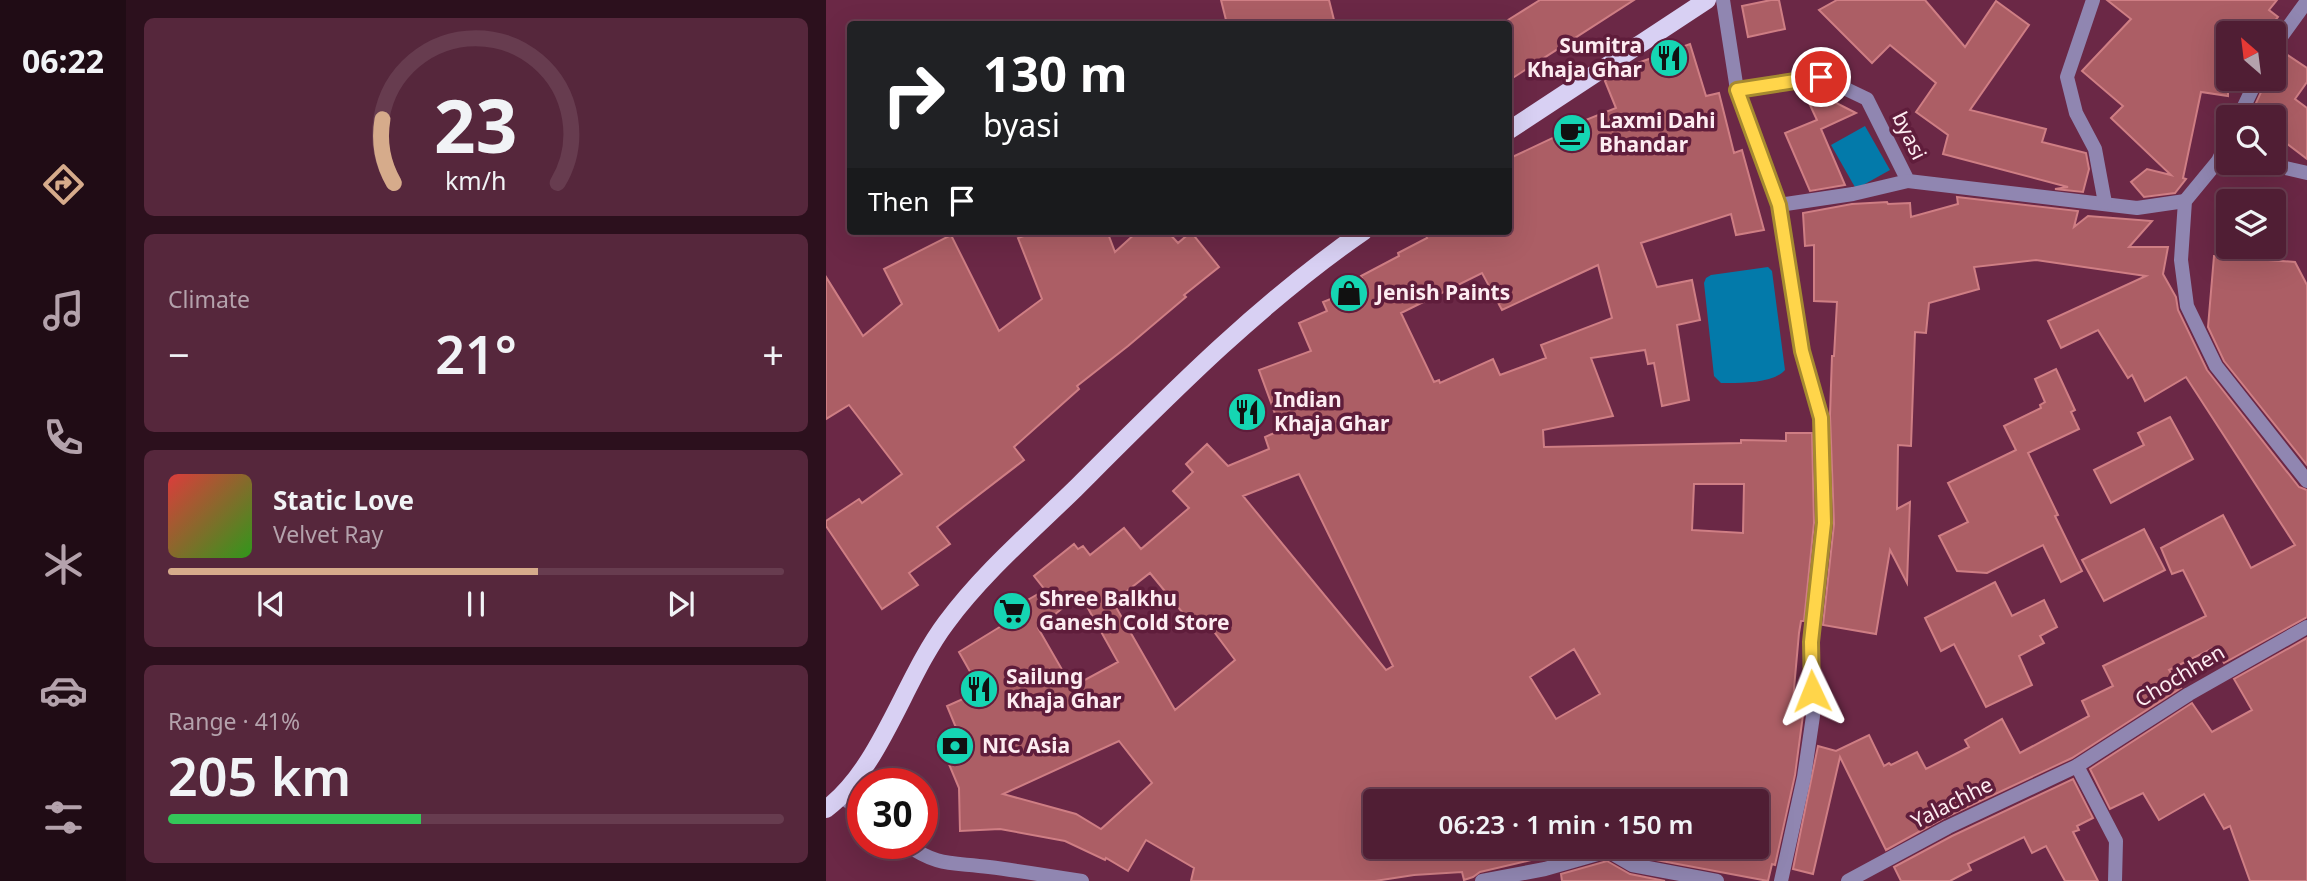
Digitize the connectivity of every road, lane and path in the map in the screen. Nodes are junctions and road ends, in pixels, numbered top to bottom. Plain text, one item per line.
1 (1707, 0) edge
2 (1723, 0) edge
3 (2093, 0) edge
4 (2307, 1) edge
5 (2286, 30) edge
6 (1737, 90) junction
7 (1512, 128) edge
8 (2216, 168) edge
9 (2286, 168) edge
10 (2307, 173) edge
11 (1908, 181) junction
12 (2185, 201) junction
13 (2105, 203) junction
14 (1779, 205) junction
15 (1359, 235) edge
16 (2307, 481) edge
17 (2307, 626) edge
18 (2077, 766) junction
19 (842, 797) junction
20 (847, 801) edge
21 (826, 809) edge
22 (931, 859) edge
23 (968, 865) junction
24 (974, 881) edge
25 (1082, 881) edge
26 (1482, 881) edge
27 (1717, 881) edge
28 (1781, 881) edge
29 (1848, 881) edge
30 (2115, 881) edge

1 - 7 main road
2 - 6 street
3 - 13 street
4 - 5 street
6 - 11 street, byasi
6 - 14 street
8 - 12 street
9 - 10 street
11 - 13 street, byasi
11 - 14 street
12 - 13 street, byasi
12 - 16 street
14 - 28 street
15 - 19 main road
17 - 18 street, Chochhen
18 - 29 street, Yalachhe
18 - 30 street
19 - 20 street
19 - 21 main road
22 - 23 street
23 - 24 street
23 - 25 street
26 - 27 street

